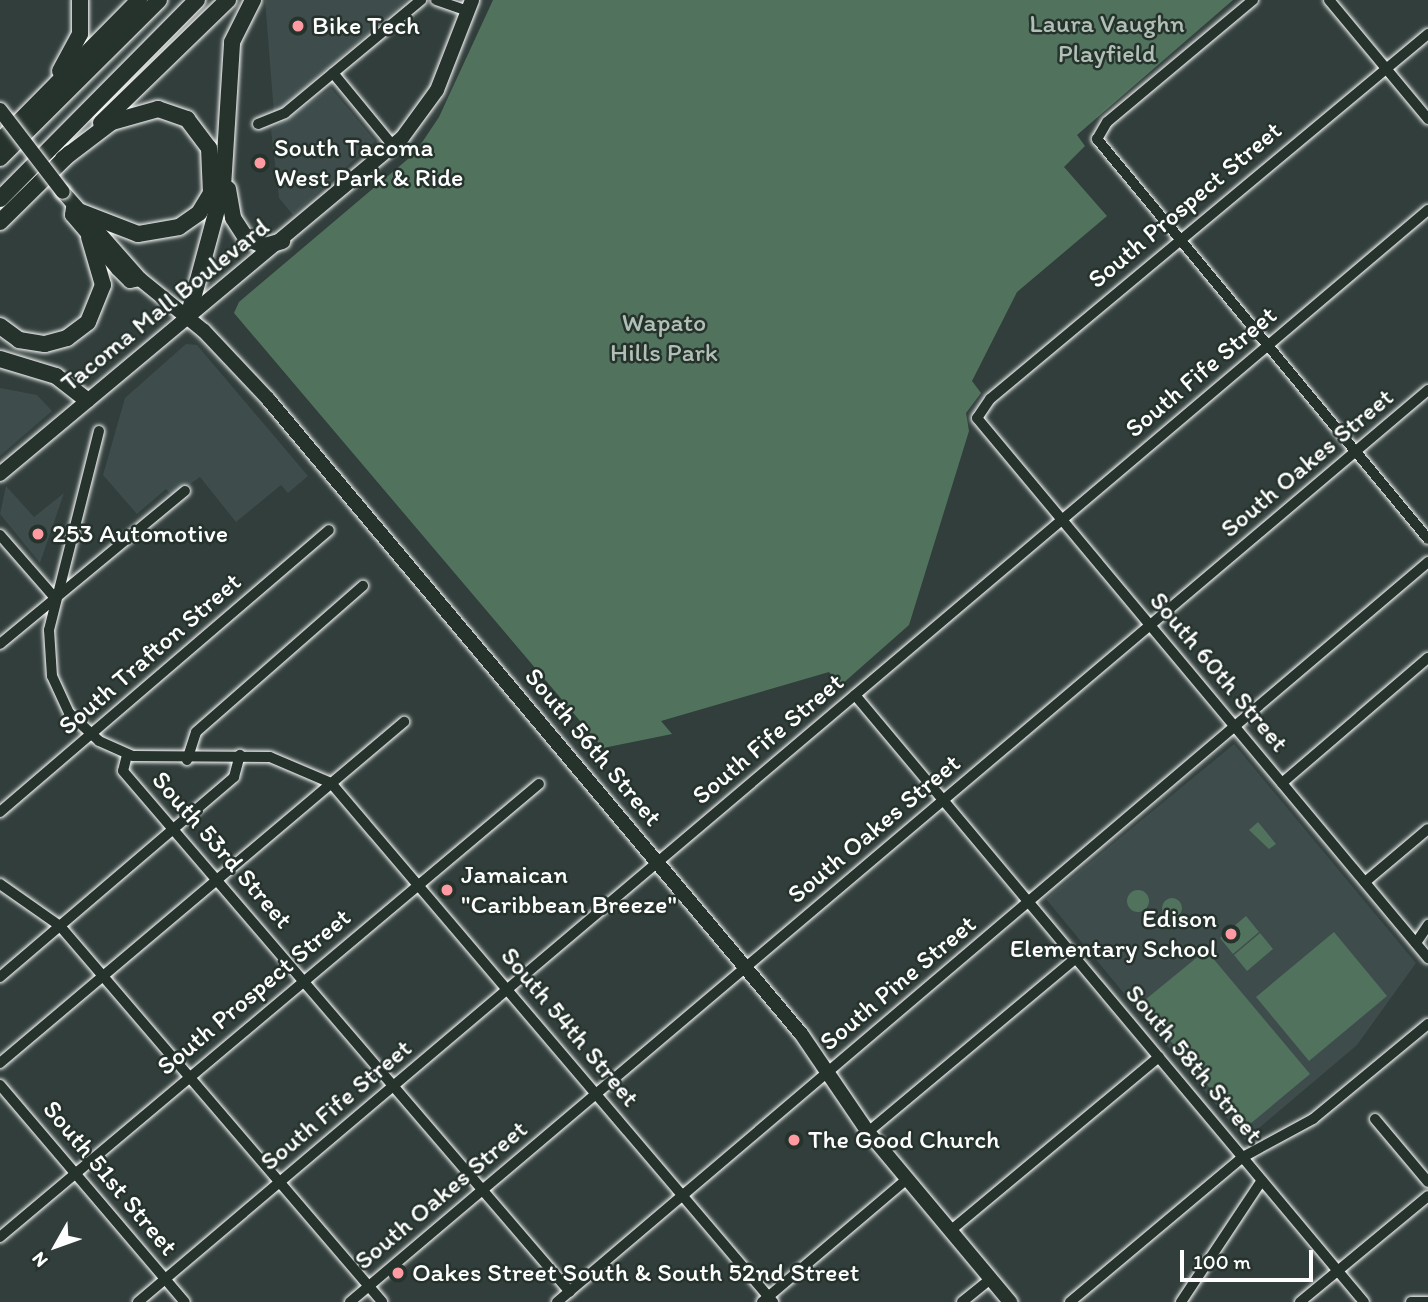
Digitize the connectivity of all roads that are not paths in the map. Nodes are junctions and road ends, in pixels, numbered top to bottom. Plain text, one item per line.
1 (80, 0) edge
2 (139, 0) edge
3 (159, 0) edge
4 (197, 0) edge
5 (228, 0) edge
6 (253, 0) edge
7 (421, 0) edge
8 (436, 0) edge
9 (1254, 0) edge
10 (1329, 0) edge
11 (470, 5) edge
12 (1428, 34) edge
13 (1386, 67) junction
14 (333, 73) junction
15 (0, 110) edge
16 (1428, 119) edge
17 (22, 120) junction
18 (258, 124) dead end
19 (3, 138) edge
20 (227, 139) junction
21 (394, 147) junction
22 (0, 158) edge
23 (64, 159) junction
24 (46, 176) junction
25 (0, 199) edge
26 (77, 209) junction
27 (1428, 210) edge
28 (0, 222) edge
29 (0, 228) edge
30 (89, 237) junction
31 (1179, 239) junction
32 (282, 241) junction
33 (140, 279) junction
34 (188, 317) junction
35 (0, 326) edge
36 (1268, 346) junction
37 (0, 359) edge
38 (1428, 390) edge
39 (87, 400) junction
40 (978, 416) joint
41 (99, 431) dead end
42 (1355, 450) junction
43 (0, 474) edge
44 (186, 491) dead end
45 (1062, 520) junction
46 (329, 530) dead end
47 (0, 535) edge
48 (1428, 539) edge
49 (1428, 562) edge
50 (363, 586) dead end
51 (54, 597) junction
52 (1150, 626) junction
53 (0, 644) edge
54 (1428, 658) edge
55 (855, 695) junction
56 (404, 722) dead end
57 (1234, 726) junction
58 (91, 736) junction
59 (127, 755) junction
60 (240, 755) junction
61 (187, 760) junction
62 (331, 783) junction
63 (1282, 783) junction
64 (539, 784) dead end
65 (944, 800) junction
66 (0, 812) edge
67 (174, 828) junction
68 (1428, 829) edge
69 (657, 863) junction
70 (217, 878) junction
71 (1364, 882) junction
72 (418, 883) junction
73 (0, 884) edge
74 (1028, 901) junction
75 (1428, 925) edge
76 (60, 926) junction
77 (1416, 943) junction
78 (1076, 958) junction
79 (1428, 958) edge
80 (745, 968) junction
81 (102, 974) junction
82 (0, 977) edge
83 (304, 981) junction
84 (508, 989) junction
85 (1428, 1024) edge
86 (1159, 1058) junction
87 (0, 1063) edge
88 (829, 1071) junction
89 (191, 1074) junction
90 (0, 1084) edge
91 (394, 1086) junction
92 (596, 1093) junction
93 (1374, 1119) dead end
94 (868, 1132) junction
95 (1242, 1157) junction
96 (76, 1171) junction
97 (906, 1180) junction
98 (1262, 1180) junction
99 (279, 1182) junction
100 (1428, 1182) edge
101 (482, 1189) junction
102 (683, 1195) junction
103 (1428, 1196) edge
104 (950, 1231) junction
105 (0, 1237) edge
106 (1338, 1271) junction
107 (165, 1279) junction
108 (990, 1279) junction
109 (368, 1287) junction
110 (570, 1292) junction
111 (768, 1300) edge
112 (138, 1302) edge
113 (185, 1302) edge
114 (350, 1302) edge
115 (382, 1302) edge
116 (557, 1302) edge
117 (962, 1302) edge
118 (1010, 1302) edge
119 (1070, 1302) edge
120 (1181, 1302) edge
121 (1300, 1302) edge
122 (1364, 1302) edge

1 - 17 highway
2 - 17 highway
3 - 22 highway
4 - 25 highway
5 - 23 highway
6 - 20 highway
7 - 14 street
8 - 11 street
9 - 31 street
10 - 13 street
11 - 21 main road, Tacoma Mall Boulevard
12 - 13 street, South Prospect Street
13 - 16 street
13 - 31 street, South Prospect Street
14 - 18 street
14 - 21 street
15 - 26 main road, South 56th Street, bridge
17 - 19 highway
20 - 32 highway
20 - 34 highway
21 - 32 main road, Tacoma Mall Boulevard
23 - 24 highway
23 - 26 highway
24 - 28 highway
24 - 29 highway
26 - 30 main road, South 56th Street
26 - 33 main road, South 56th Street
27 - 36 street, South Fife Street
30 - 33 main road, South 56th Street
30 - 35 highway
31 - 36 street
31 - 40 street, South Prospect Street
32 - 34 main road, Tacoma Mall Boulevard
33 - 34 main road, South 56th Street
34 - 39 main road, Tacoma Mall Boulevard
34 - 69 main road, South 56th Street
36 - 42 street
36 - 45 street, South Fife Street
37 - 39 highway
38 - 42 street, South Oakes Street
39 - 43 main road, Tacoma Mall Boulevard
40 - 45 street, South 60th Street
41 - 51 street
42 - 48 street
42 - 52 street, South Oakes Street
44 - 51 street
45 - 52 street, South 60th Street
45 - 55 street, South Fife Street
46 - 58 street, South Trafton Street
47 - 51 street
49 - 57 street, South Pine Street
50 - 61 street
51 - 53 street
51 - 58 street
52 - 57 street, South 60th Street
52 - 65 street, South Oakes Street
54 - 63 street
55 - 65 street, South 58th Street
55 - 69 street, South Fife Street
56 - 62 street
57 - 63 street, South 60th Street
57 - 74 street, South Pine Street
58 - 59 street
58 - 66 street, South Trafton Street
59 - 61 street
59 - 67 street, South 53rd Street
60 - 61 street
60 - 62 street
60 - 67 street
62 - 70 street
62 - 72 street, South 54th Street
63 - 71 street, South 60th Street
64 - 72 street, South Prospect Street
65 - 74 street, South 58th Street
65 - 80 street, South Oakes Street
67 - 70 street, South 53rd Street
67 - 76 street
68 - 71 street
69 - 80 main road, South 56th Street
69 - 84 street, South Fife Street
70 - 81 street
70 - 83 street, South 53rd Street
71 - 77 street, South 60th Street
72 - 83 street, South Prospect Street
72 - 84 street, South 54th Street
73 - 76 street
74 - 78 street, South 58th Street
74 - 88 street, South Pine Street
75 - 77 street
76 - 81 street
76 - 82 street
77 - 79 street, South 60th Street
78 - 86 street, South 58th Street
78 - 94 street
80 - 88 main road, South 56th Street
80 - 92 street, South Oakes Street
81 - 87 street
81 - 89 street
83 - 89 street, South Prospect Street
83 - 91 street, South 53rd Street
84 - 91 street, South Fife Street
84 - 92 street, South 54th Street
85 - 95 street
86 - 95 street, South 58th Street
86 - 104 street
88 - 94 main road, South 56th Street
88 - 102 street, South Pine Street
89 - 96 street, South Prospect Street
89 - 99 street
90 - 96 street, South 51st Street
91 - 99 street, South Fife Street
91 - 101 street, South 53rd Street
92 - 101 street, South Oakes Street
92 - 102 street, South 54th Street
93 - 100 street
94 - 97 main road, South 56th Street
95 - 98 street, South 58th Street
95 - 119 street
96 - 105 street, South Prospect Street
96 - 107 street, South 51st Street
97 - 104 main road, South 56th Street
97 - 111 street
98 - 106 street, South 58th Street
98 - 120 street
99 - 107 street, South Fife Street
99 - 109 street
101 - 109 street, South Oakes Street
101 - 110 street, South 53rd Street
102 - 110 street, South Pine Street
102 - 111 street, South 54th Street
103 - 106 street
104 - 108 main road, South 56th Street
106 - 121 street
106 - 122 street, South 58th Street
107 - 112 street, South Fife Street
107 - 113 street, South 51st Street
108 - 117 street
108 - 118 main road, South 56th Street
109 - 114 street, South Oakes Street
109 - 115 street
110 - 116 street, South Pine Street

